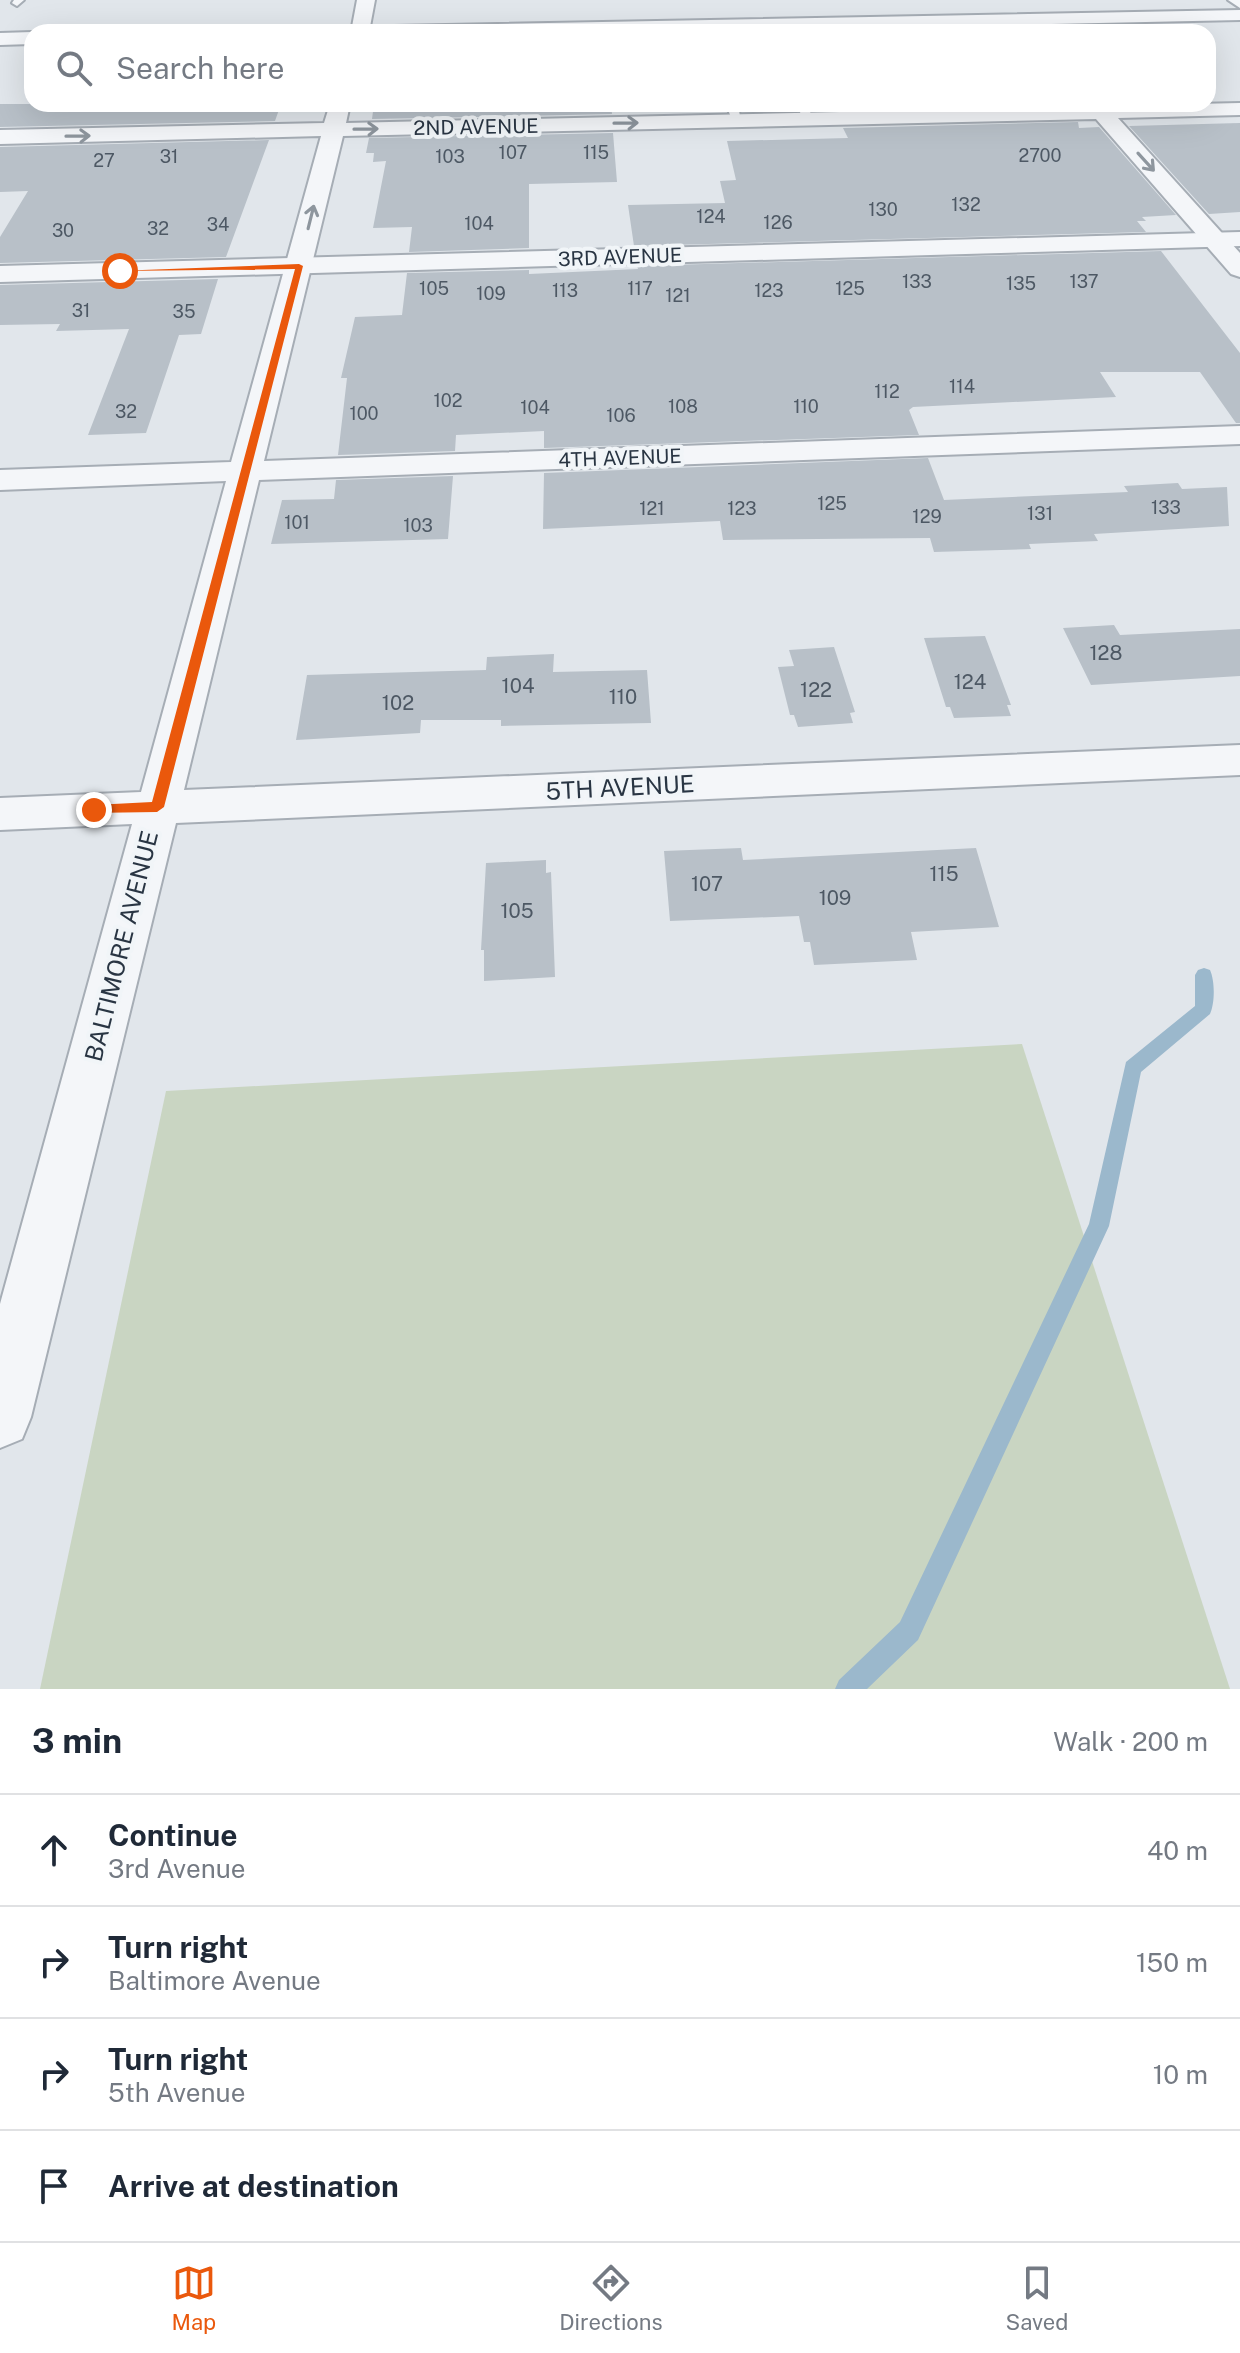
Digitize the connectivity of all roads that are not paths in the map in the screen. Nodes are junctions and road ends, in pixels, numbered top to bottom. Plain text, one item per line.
1 (366, 0) edge
2 (999, 0) edge
3 (1233, 0) edge
4 (1240, 5) edge
5 (1240, 15) edge
6 (362, 24) edge
7 (1021, 24) edge
8 (1062, 24) edge
9 (24, 38) edge
10 (0, 39) edge
11 (1216, 109) edge
12 (1240, 109) edge
13 (734, 112) edge
14 (1101, 112) edge
15 (336, 117) edge
16 (0, 137) edge
17 (1227, 240) edge
18 (299, 266) junction
19 (1240, 269) edge
20 (0, 274) edge
21 (1240, 435) edge
22 (248, 471) junction
23 (0, 480) edge
24 (1240, 760) edge
25 (157, 807) junction
26 (0, 814) edge
27 (0, 1417) edge

1 - 6 street
2 - 7 street
3 - 4 lane
5 - 8 street
9 - 10 street
11 - 12 street, 2ND AVENUE
15 -> 13 street, 2ND AVENUE
14 -> 17 street
16 -> 15 street, 2ND AVENUE
18 -> 15 street, BALTIMORE AVENUE
17 - 18 street, 3RD AVENUE
17 - 19 street
18 - 20 street, 3RD AVENUE
18 - 22 street, BALTIMORE AVENUE
21 - 22 street, 4TH AVENUE
22 - 23 street, 4TH AVENUE
22 - 25 street, BALTIMORE AVENUE
24 - 25 street, 5TH AVENUE
25 - 26 street, 5TH AVENUE
25 - 27 street, BALTIMORE AVENUE

